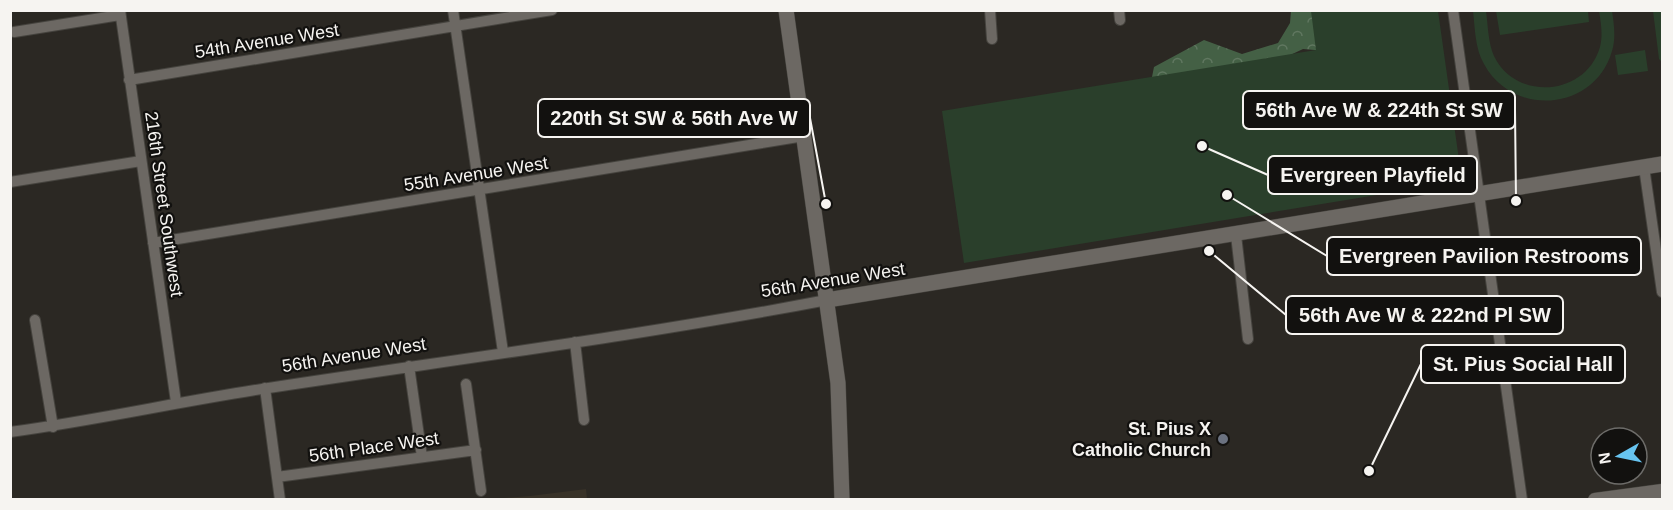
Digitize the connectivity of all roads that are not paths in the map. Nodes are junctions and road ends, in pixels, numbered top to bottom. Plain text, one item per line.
1 (453, 10) edge
2 (552, 10) edge
3 (786, 10) edge
4 (990, 10) edge
5 (1453, 10) edge
6 (120, 13) edge
7 (455, 27) junction
8 (14, 32) dead end
9 (992, 39) dead end
10 (129, 80) junction
11 (804, 136) junction
12 (141, 161) junction
13 (1662, 164) edge
14 (1644, 167) junction
15 (10, 182) edge
16 (479, 191) junction
17 (1480, 194) junction
18 (1236, 235) junction
19 (153, 243) junction
20 (1662, 292) edge
21 (827, 300) junction
22 (35, 320) dead end
23 (1248, 339) dead end
24 (575, 342) junction
25 (503, 352) junction
26 (409, 366) junction
27 (466, 384) dead end
28 (265, 388) junction
29 (176, 402) junction
30 (584, 420) dead end
31 (53, 426) junction
32 (10, 432) edge
33 (476, 450) junction
34 (422, 457) junction
35 (277, 477) junction
36 (481, 491) dead end
37 (1659, 494) edge
38 (280, 500) edge
39 (842, 500) edge
40 (1522, 500) edge
41 (1595, 500) edge

1 - 7 street
2 - 7 street, 54th Avenue West
3 - 11 main road
4 - 9 street
5 - 17 street
6 - 8 street
6 - 10 street, 216th Street Southwest
7 - 10 street, 54th Avenue West
7 - 16 street
10 - 12 street, 216th Street Southwest
11 - 16 street, 55th Avenue West
11 - 21 main road
12 - 15 street
12 - 19 street, 216th Street Southwest
13 - 14 main road, 56th Avenue West
14 - 17 main road, 56th Avenue West
14 - 20 street
16 - 19 street, 55th Avenue West
16 - 25 street
17 - 18 main road, 56th Avenue West
17 - 40 street
18 - 21 main road, 56th Avenue West
18 - 23 street
19 - 29 street, 216th Street Southwest
21 - 24 street, 56th Avenue West
21 - 39 main road
22 - 31 street
24 - 25 street, 56th Avenue West
24 - 30 street
25 - 26 street, 56th Avenue West
26 - 28 street, 56th Avenue West
26 - 34 street
27 - 33 street
28 - 29 street, 56th Avenue West
28 - 35 street
29 - 31 street, 56th Avenue West
31 - 32 street, 56th Avenue West
33 - 34 street, 56th Place West
33 - 36 street
34 - 35 street, 56th Place West
35 - 38 street
37 - 41 street

